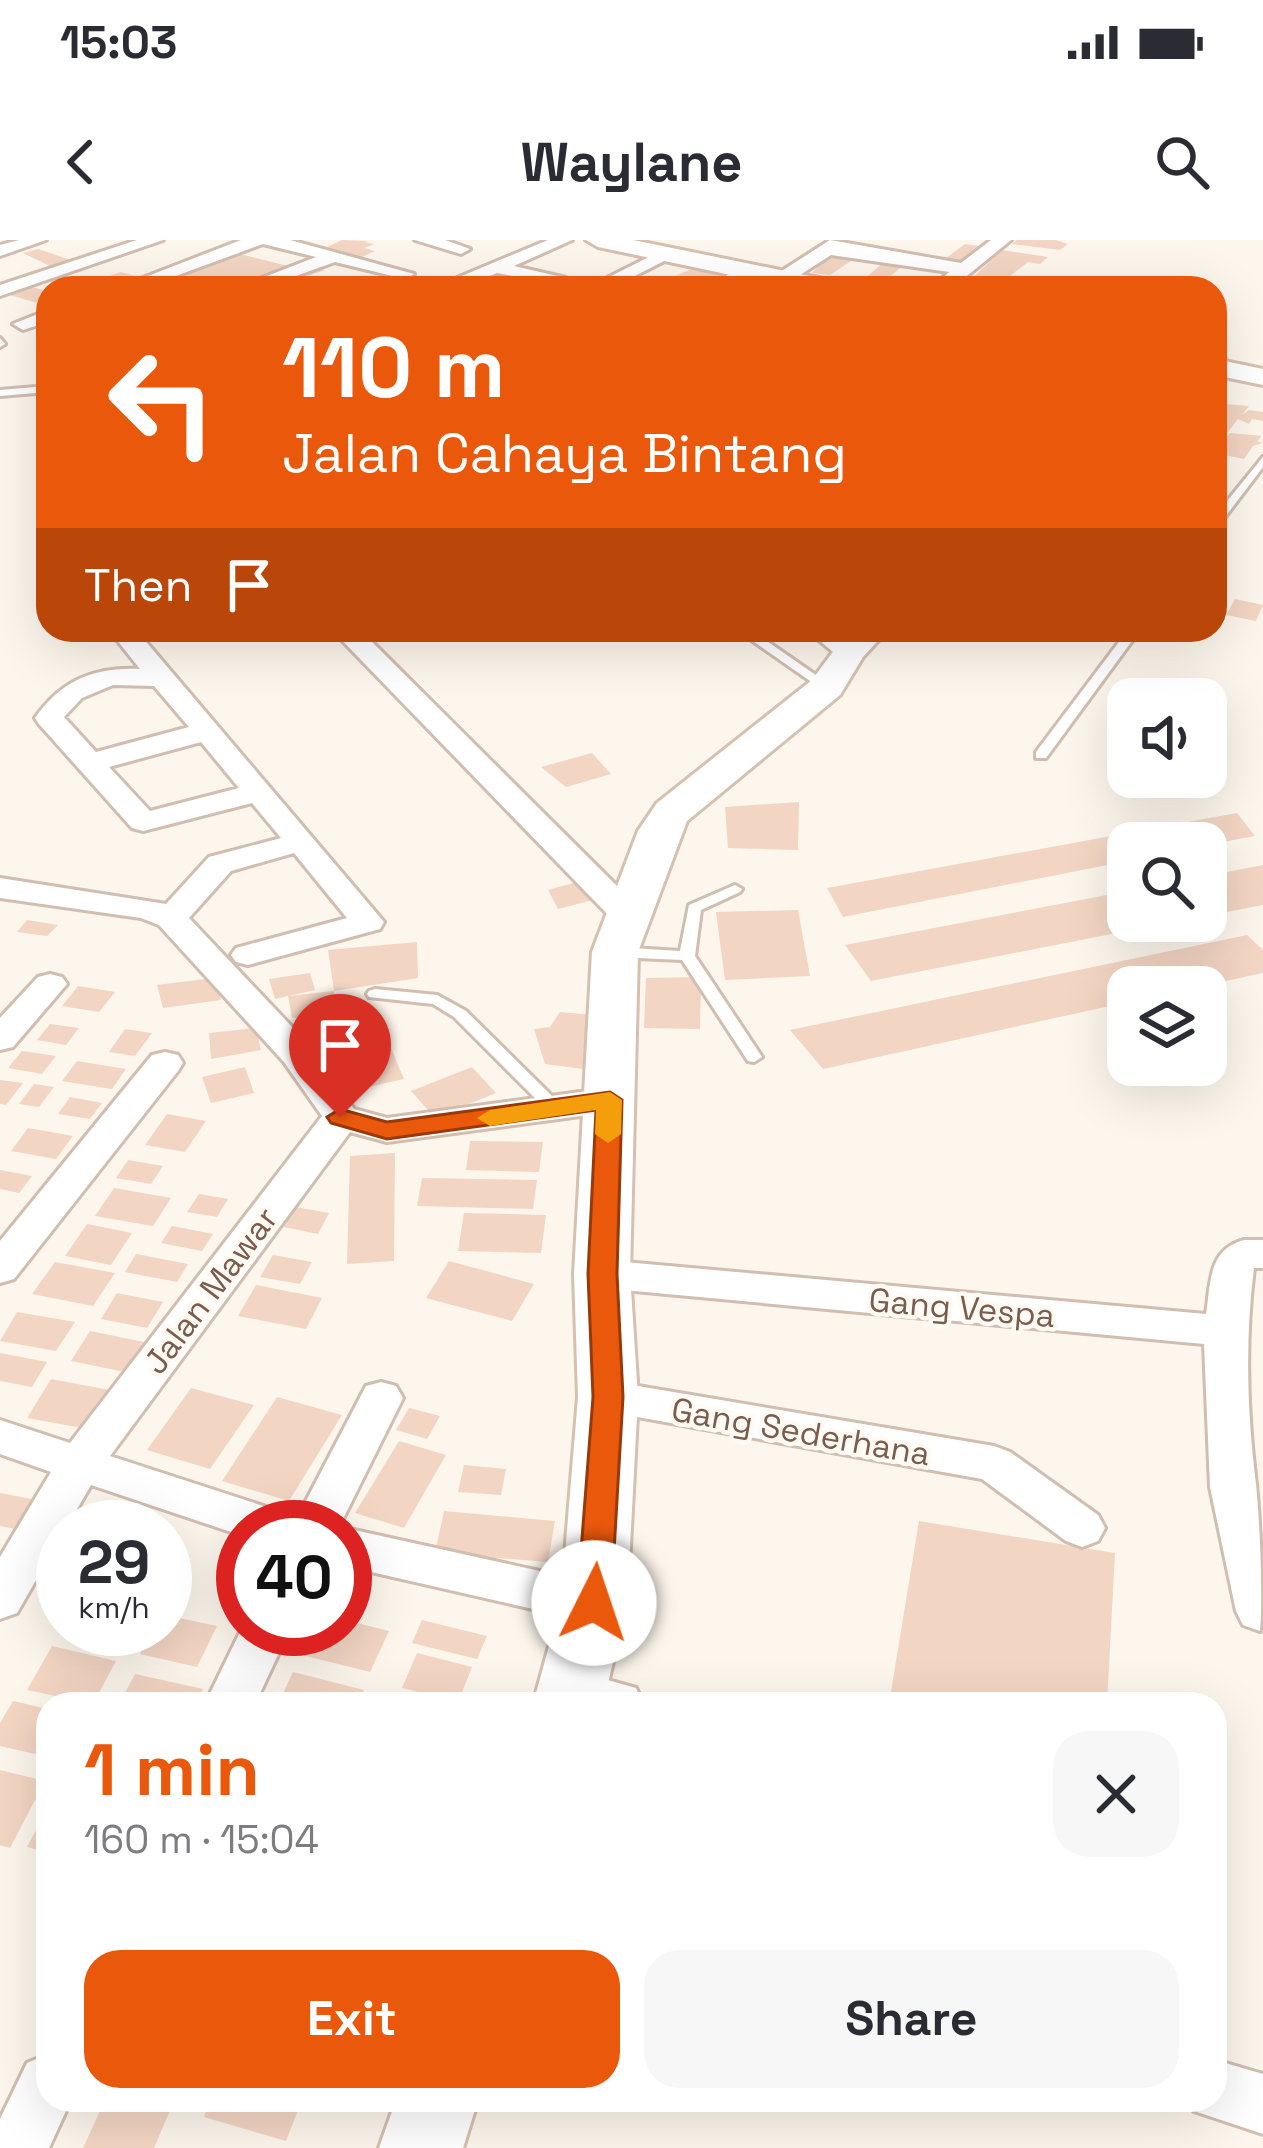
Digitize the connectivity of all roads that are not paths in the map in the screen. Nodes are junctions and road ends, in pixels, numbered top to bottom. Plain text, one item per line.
1 (37, 240) edge
2 (154, 240) edge
3 (257, 240) edge
4 (269, 240) edge
5 (424, 240) edge
6 (563, 240) edge
7 (598, 240) edge
8 (297, 243) edge
9 (990, 243) edge
10 (836, 244) edge
11 (461, 248) dead end
12 (0, 254) edge
13 (668, 255) junction
14 (332, 257) junction
15 (496, 267) junction
16 (964, 269) junction
17 (60, 271) junction
18 (746, 272) junction
19 (50, 276) edge
20 (159, 276) edge
21 (279, 276) edge
22 (400, 276) edge
23 (473, 276) edge
24 (537, 276) edge
25 (622, 276) edge
26 (738, 276) edge
27 (771, 276) edge
28 (786, 276) edge
29 (955, 276) edge
30 (36, 283) edge
31 (4, 298) edge
32 (36, 308) edge
33 (36, 318) edge
34 (23, 324) dead end
35 (1227, 369) edge
36 (1263, 376) edge
37 (36, 390) edge
38 (0, 393) edge
39 (1263, 460) edge
40 (1227, 508) edge
41 (132, 642) edge
42 (356, 642) edge
43 (802, 642) edge
44 (1125, 642) edge
45 (841, 650) edge
46 (163, 678) junction
47 (207, 731) junction
48 (1041, 755) dead end
49 (90, 763) junction
50 (258, 792) junction
51 (300, 842) junction
52 (0, 888) edge
53 (735, 889) dead end
54 (171, 918) junction
55 (621, 934) junction
56 (248, 955) dead end
57 (687, 956) junction
58 (50, 984) dead end
59 (375, 994) dead end
60 (0, 1040) edge
61 (754, 1057) dead end
62 (164, 1064) dead end
63 (610, 1100) junction
64 (555, 1108) junction
65 (340, 1117) junction
66 (1261, 1254) edge
67 (0, 1269) edge
68 (602, 1274) junction
69 (1225, 1330) junction
70 (608, 1397) junction
71 (381, 1398) dead end
72 (0, 1437) edge
73 (80, 1463) junction
74 (330, 1500) edge
75 (216, 1508) edge
76 (1082, 1528) dead end
77 (372, 1553) edge
78 (0, 1599) edge
79 (594, 1603) junction
80 (1260, 1611) edge
81 (253, 1656) edge
82 (236, 1692) edge
83 (587, 1692) edge
84 (1227, 2094) edge
85 (1263, 2104) edge
86 (36, 2109) edge
87 (432, 2112) edge
88 (17, 2148) edge
89 (421, 2148) edge

1 - 12 street
2 - 17 street
3 - 20 street
4 - 8 street
5 - 11 street
6 - 15 street
7 - 13 street
8 - 14 street
9 - 16 street
10 - 16 street
10 - 28 street
12 - 17 street
13 - 18 street
13 - 25 street
14 - 21 street
14 - 22 street
15 - 23 street
15 - 24 street
16 - 29 street
17 - 19 street
18 - 26 street
18 - 27 street
30 - 31 street
31 - 32 street
33 - 34 street
35 - 36 street
37 - 38 lane
39 - 40 lane
41 - 46 street
42 - 55 street
43 - 45 lane
44 - 48 lane
45 - 55 street
46 - 47 street
46 - 49 street
47 - 49 street
47 - 50 street
49 - 50 street
50 - 51 street
51 - 54 street
51 - 56 street
52 - 54 street
53 - 57 lane
54 - 65 street
55 - 57 lane
55 - 63 street
57 - 61 lane
58 - 60 street
59 - 64 lane
62 - 67 street
63 - 64 street
63 - 68 street
64 - 65 street
65 - 73 street, Jalan Mawar
66 - 69 street
68 - 69 street, Gang Vespa
68 - 70 street
69 - 80 street
70 - 76 street, Gang Sederhana
70 - 79 street
71 - 74 street
72 - 73 street
73 - 75 street
73 - 78 street, Jalan Mawar
77 - 79 street
79 - 83 street
81 - 82 street
84 - 85 street
86 - 88 street
87 - 89 street

